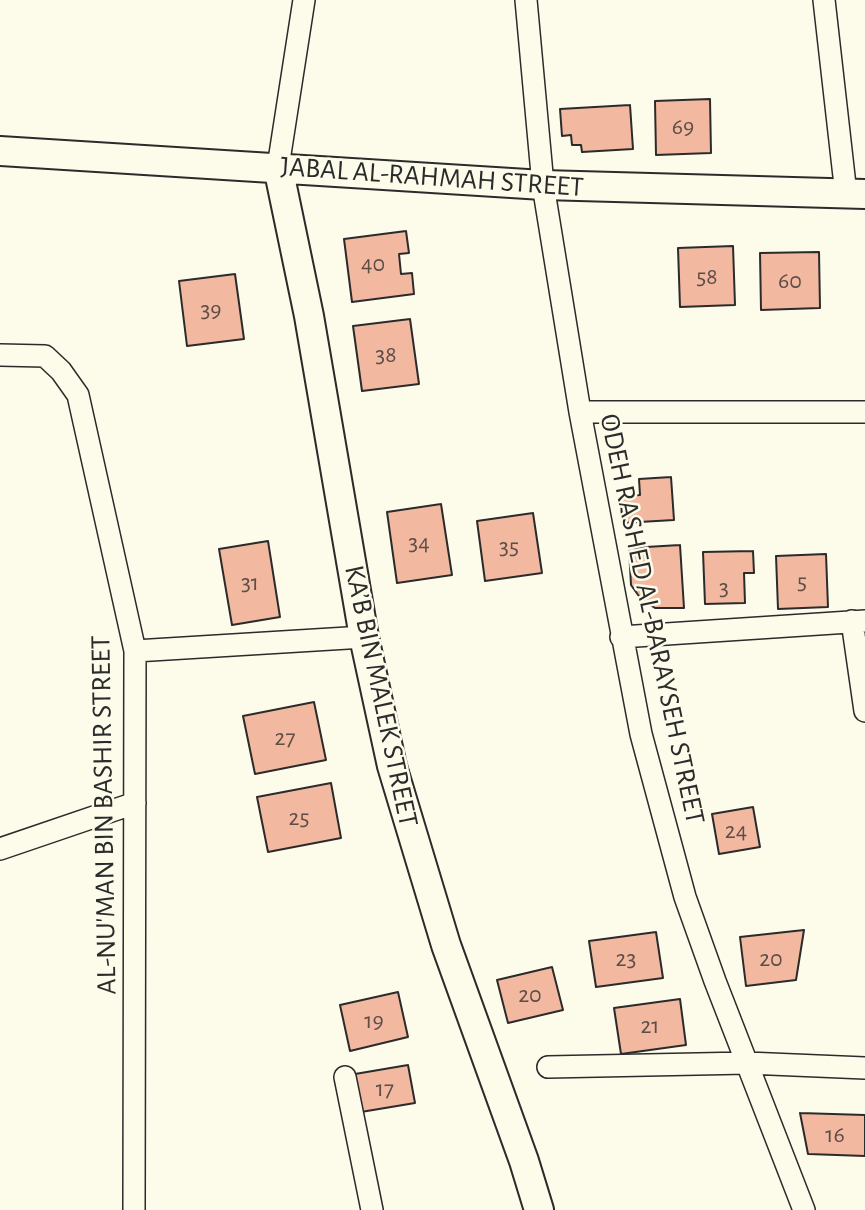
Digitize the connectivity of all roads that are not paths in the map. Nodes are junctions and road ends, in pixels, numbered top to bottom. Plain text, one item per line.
1 (304, 0) edge
2 (526, 0) edge
3 (824, 0) edge
4 (4, 148) edge
5 (278, 167) junction
6 (543, 185) junction
7 (856, 194) edge
8 (0, 355) edge
9 (580, 412) junction
10 (865, 412) edge
11 (859, 621) edge
12 (621, 637) junction
13 (364, 638) junction
14 (135, 651) junction
15 (865, 711) edge
16 (135, 803) junction
17 (0, 849) edge
18 (747, 1063) junction
19 (548, 1067) dead end
20 (865, 1068) edge
21 (345, 1077) dead end
22 (134, 1210) edge
23 (372, 1210) edge
24 (539, 1210) edge
25 (804, 1210) edge

1 - 5 street
2 - 6 street, ODEH RASHED AL-BARAYSEH STREET
3 - 7 street
4 - 5 street, JABAL AL-RAHMAH STREET
5 - 6 street, JABAL AL-RAHMAH STREET
5 - 13 street, KA’B BIN MALEK STREET
6 - 7 street, JABAL AL-RAHMAH STREET
6 - 9 street, ODEH RASHED AL-BARAYSEH STREET
8 - 14 street, AL-NU'MAN BIN BASHIR STREET
9 - 10 street
9 - 12 street, ODEH RASHED AL-BARAYSEH STREET
11 - 12 street
11 - 15 street
12 - 18 street, ODEH RASHED AL-BARAYSEH STREET
13 - 14 street
13 - 24 street, KA’B BIN MALEK STREET
14 - 16 street, AL-NU'MAN BIN BASHIR STREET
16 - 17 street
16 - 22 street, AL-NU'MAN BIN BASHIR STREET
18 - 19 street
18 - 20 street
18 - 25 street, ODEH RASHED AL-BARAYSEH STREET
21 - 23 street

